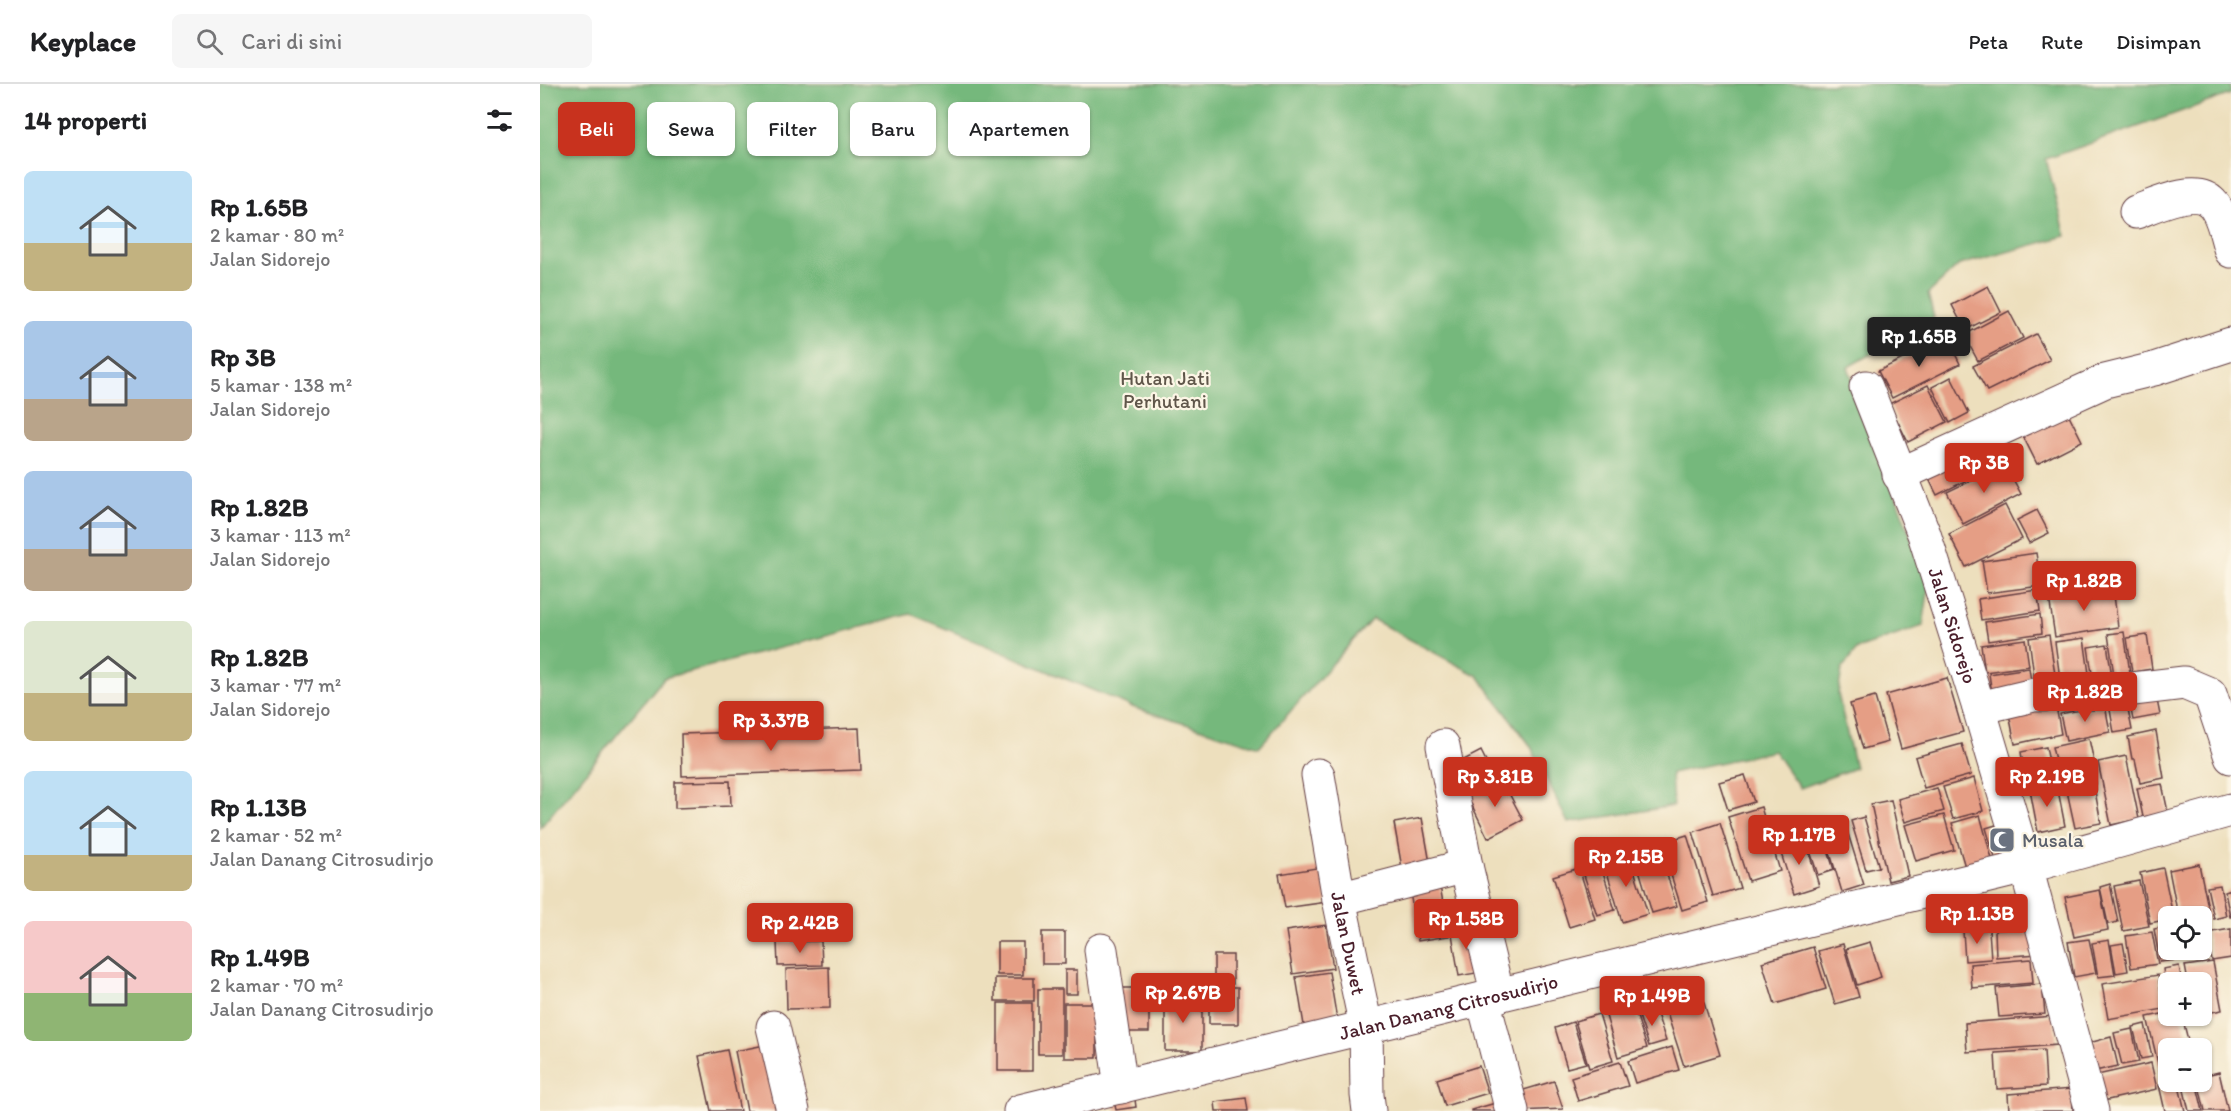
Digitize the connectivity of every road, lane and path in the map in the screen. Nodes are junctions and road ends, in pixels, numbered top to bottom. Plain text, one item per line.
1 (2136, 212) dead end
2 (2231, 251) edge
3 (2231, 344) edge
4 (1866, 387) dead end
5 (1899, 475) junction
6 (1979, 708) junction
7 (1443, 746) dead end
8 (2231, 757) edge
9 (1318, 776) dead end
10 (2229, 815) edge
11 (1466, 866) junction
12 (2026, 867) junction
13 (1339, 899) junction
14 (1101, 950) dead end
15 (1490, 998) junction
16 (773, 1027) dead end
17 (1366, 1028) junction
18 (1121, 1087) junction
19 (793, 1111) edge
20 (1020, 1111) edge
21 (1369, 1111) edge
22 (1512, 1111) edge
23 (2092, 1111) edge

1 - 2 street
3 - 5 street
4 - 5 street, Jalan Sidorejo
5 - 6 street, Jalan Sidorejo
6 - 8 street
6 - 12 street, Jalan Sidorejo
7 - 11 street
9 - 13 street, Jalan Duwet
10 - 12 street, Jalan Danang Citrosudirjo
11 - 13 street
11 - 15 street
12 - 15 street, Jalan Danang Citrosudirjo
12 - 23 street, Jalan Sidorejo
13 - 17 street, Jalan Duwet
14 - 18 street
15 - 17 street, Jalan Danang Citrosudirjo
15 - 22 street
16 - 19 street
17 - 18 street, Jalan Danang Citrosudirjo
17 - 21 street, Jalan Duwet
18 - 20 street, Jalan Danang Citrosudirjo

